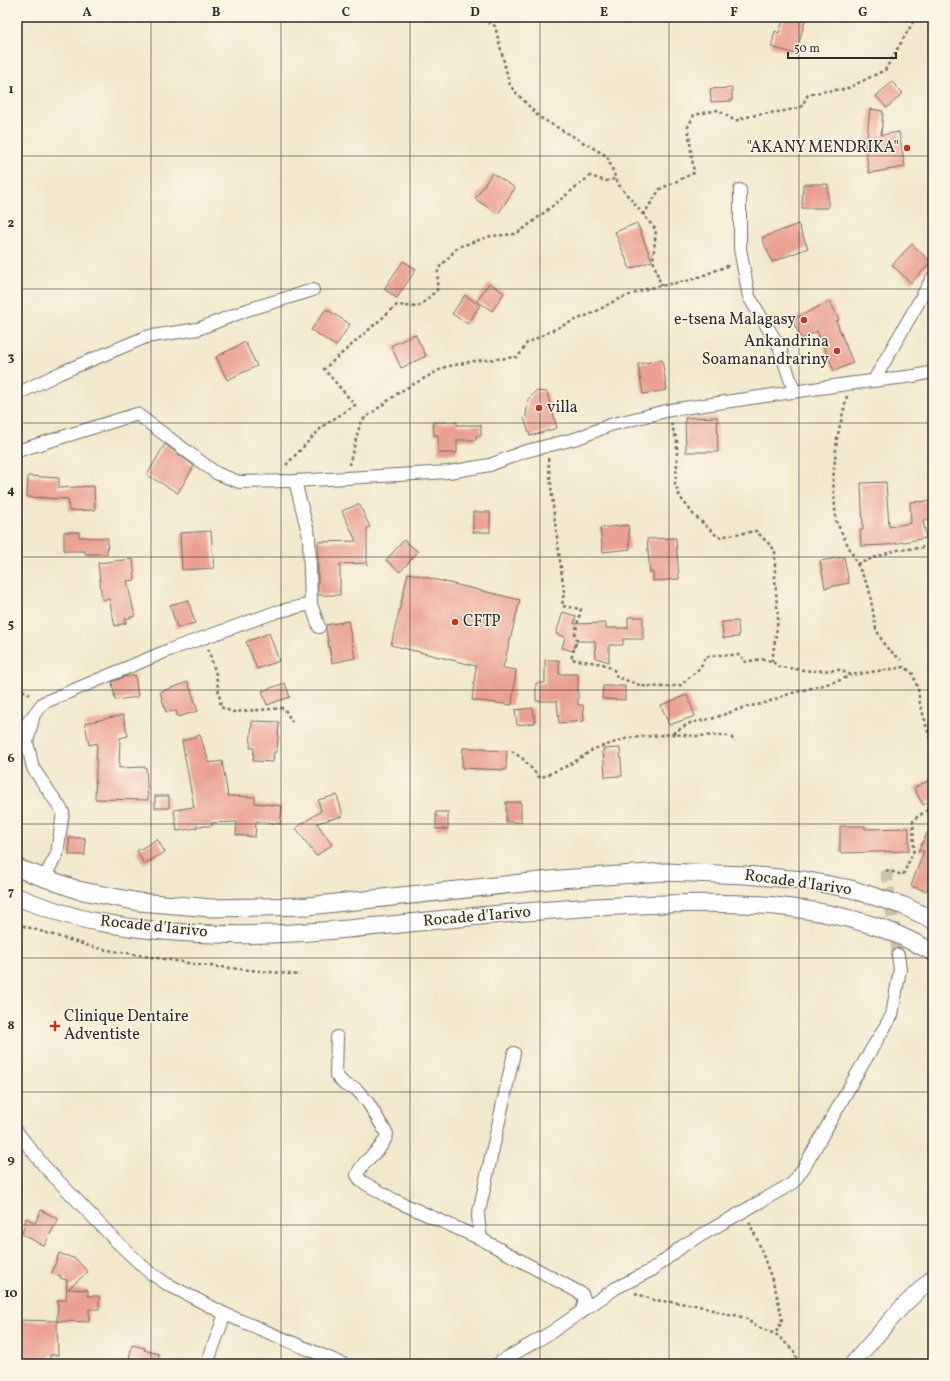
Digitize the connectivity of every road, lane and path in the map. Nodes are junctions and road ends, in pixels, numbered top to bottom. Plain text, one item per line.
1 (477, 17) edge
2 (916, 17) edge
3 (616, 179) junction
4 (740, 190) dead end
5 (643, 215) junction
6 (742, 261) junction
7 (933, 277) edge
8 (661, 286) junction
9 (313, 290) dead end
10 (933, 372) edge
11 (874, 380) junction
12 (847, 384) junction
13 (794, 391) junction
14 (17, 394) edge
15 (670, 410) junction
16 (546, 446) junction
17 (17, 451) edge
18 (286, 465) dead end
19 (347, 469) dead end
20 (295, 481) junction
21 (933, 542) edge
22 (857, 564) junction
23 (310, 604) junction
24 (319, 627) dead end
25 (207, 636) junction
26 (901, 660) dead end
27 (772, 661) junction
28 (17, 673) edge
29 (851, 675) junction
30 (43, 703) junction
31 (35, 713) junction
32 (292, 722) dead end
33 (673, 734) junction
34 (17, 736) edge
35 (735, 742) dead end
36 (933, 746) edge
37 (512, 751) dead end
38 (933, 806) edge
39 (17, 868) edge
40 (886, 870) dead end
41 (44, 878) junction
42 (17, 897) edge
43 (933, 920) edge
44 (17, 924) edge
45 (933, 952) edge
46 (898, 955) tunnel mouth
47 (300, 975) dead end
48 (337, 1037) dead end
49 (514, 1053) dead end
50 (17, 1132) edge
51 (743, 1212) junction
52 (481, 1239) junction
53 (933, 1277) edge
54 (622, 1285) junction
55 (581, 1313) junction
56 (225, 1314) junction
57 (774, 1334) junction
58 (207, 1364) edge
59 (343, 1364) edge
60 (498, 1364) edge
61 (800, 1364) edge
62 (852, 1364) edge

1 - 3 path
2 - 5 path
3 - 5 path
3 - 18 path
4 - 6 street
5 - 8 path
6 - 8 path
6 - 13 street
7 - 11 street
8 - 19 path
9 - 14 street
10 - 11 street
11 - 12 street
12 - 13 street
12 - 22 path
13 - 15 street
15 - 16 street
15 - 27 path
16 - 20 street
16 - 27 path
17 - 20 street
20 - 23 street
21 - 22 path
22 - 26 path
23 - 24 street
23 - 25 street
25 - 30 street
25 - 32 path
27 - 29 path
28 - 30 path
29 - 33 path
29 - 36 path
30 - 31 street
31 - 34 street
31 - 41 street
33 - 35 path
33 - 37 path
38 - 40 path
39 - 41 main road, Rocade d'Iarivo
41 - 43 main road, Rocade d'Iarivo
42 - 45 main road, Rocade d'Iarivo
44 - 47 path
46 - 51 street
48 - 52 street
49 - 52 street
50 - 56 street
51 - 54 street
51 - 57 path
52 - 55 street
53 - 62 street
54 - 55 street
54 - 57 path
55 - 60 street
56 - 58 street
56 - 59 street
57 - 61 path

